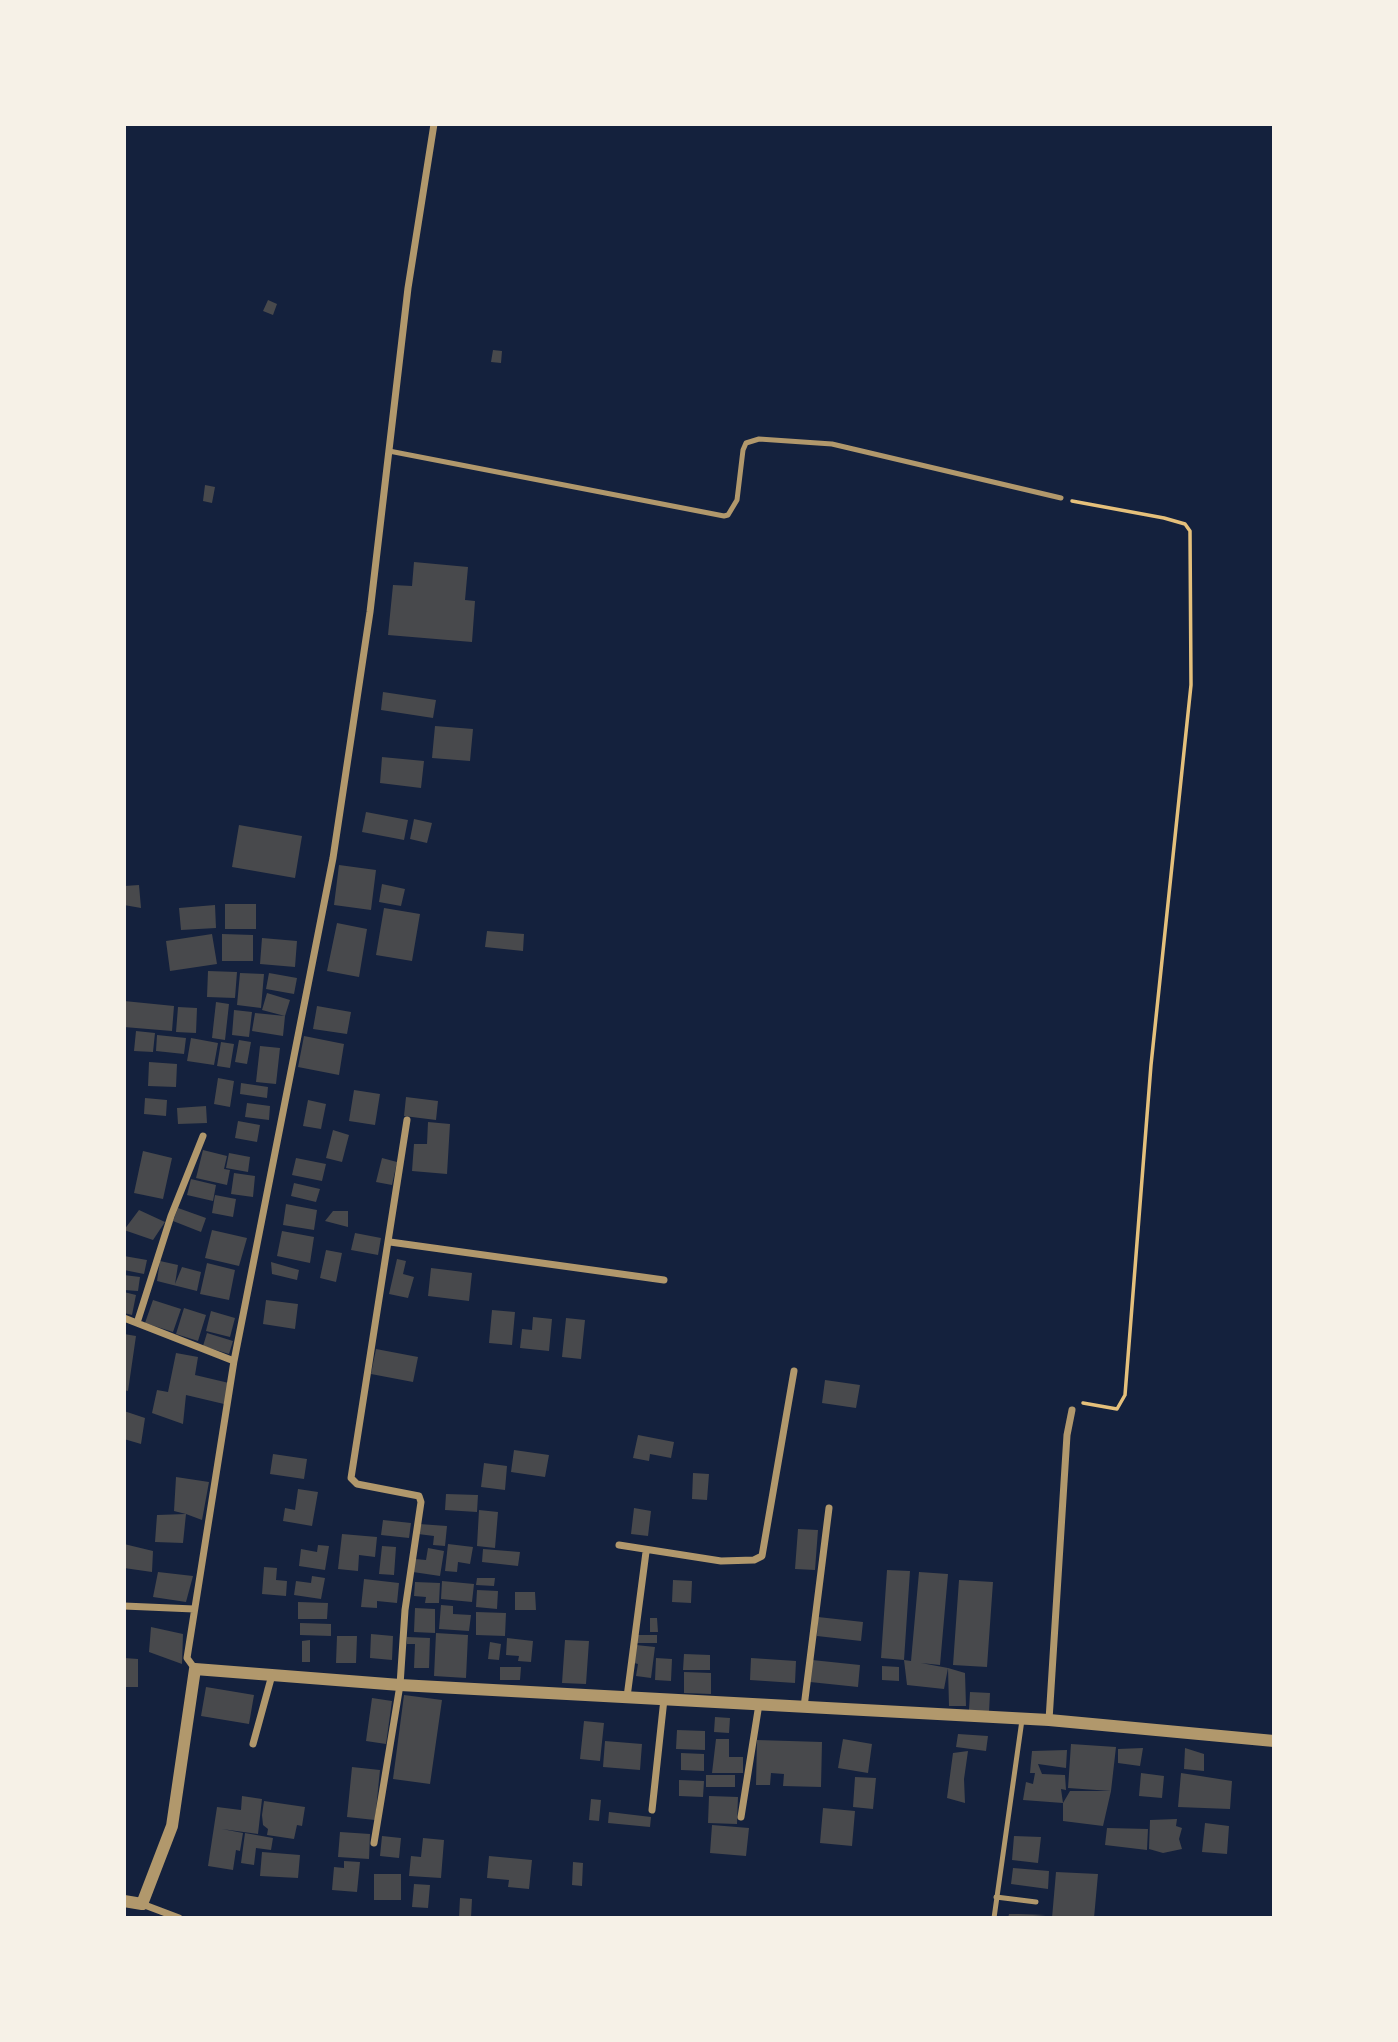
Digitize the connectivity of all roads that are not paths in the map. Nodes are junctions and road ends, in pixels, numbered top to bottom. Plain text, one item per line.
1 (434, 124) edge
2 (389, 451) junction
3 (1061, 498) road end
4 (407, 1120) dead end
5 (203, 1136) dead end
6 (390, 1242) junction
7 (664, 1280) dead end
8 (124, 1318) edge
9 (137, 1323) junction
10 (234, 1361) junction
11 (794, 1371) dead end
12 (1072, 1410) road end
13 (829, 1508) dead end
14 (620, 1545) dead end
15 (646, 1552) junction
16 (124, 1606) edge
17 (194, 1609) junction
18 (195, 1669) junction
19 (272, 1675) junction
20 (400, 1685) junction
21 (627, 1698) junction
22 (664, 1699) junction
23 (759, 1704) junction
24 (804, 1707) junction
25 (1022, 1719) junction
26 (1049, 1720) junction
27 (1274, 1741) edge
28 (253, 1744) dead end
29 (652, 1810) dead end
30 (741, 1817) dead end
31 (374, 1843) dead end
32 (996, 1897) junction
33 (124, 1901) edge
34 (1036, 1902) dead end
35 (142, 1904) junction
36 (179, 1918) edge
37 (994, 1918) edge

1 - 2 street
2 - 3 lane
2 - 10 street
4 - 6 street
5 - 9 street
6 - 7 street
6 - 20 street
8 - 9 street
9 - 10 street
10 - 17 street
11 - 15 street
12 - 26 street
13 - 24 street
14 - 15 street
15 - 21 street
16 - 17 street
17 - 18 street
18 - 19 street
18 - 35 street
19 - 20 street
19 - 28 street
20 - 21 street
20 - 31 street
21 - 22 street
22 - 23 street
22 - 29 street
23 - 24 street
23 - 30 street
24 - 25 street
25 - 26 street
25 - 32 lane
26 - 27 street
32 - 34 lane
32 - 37 lane
33 - 35 street
35 - 36 street

